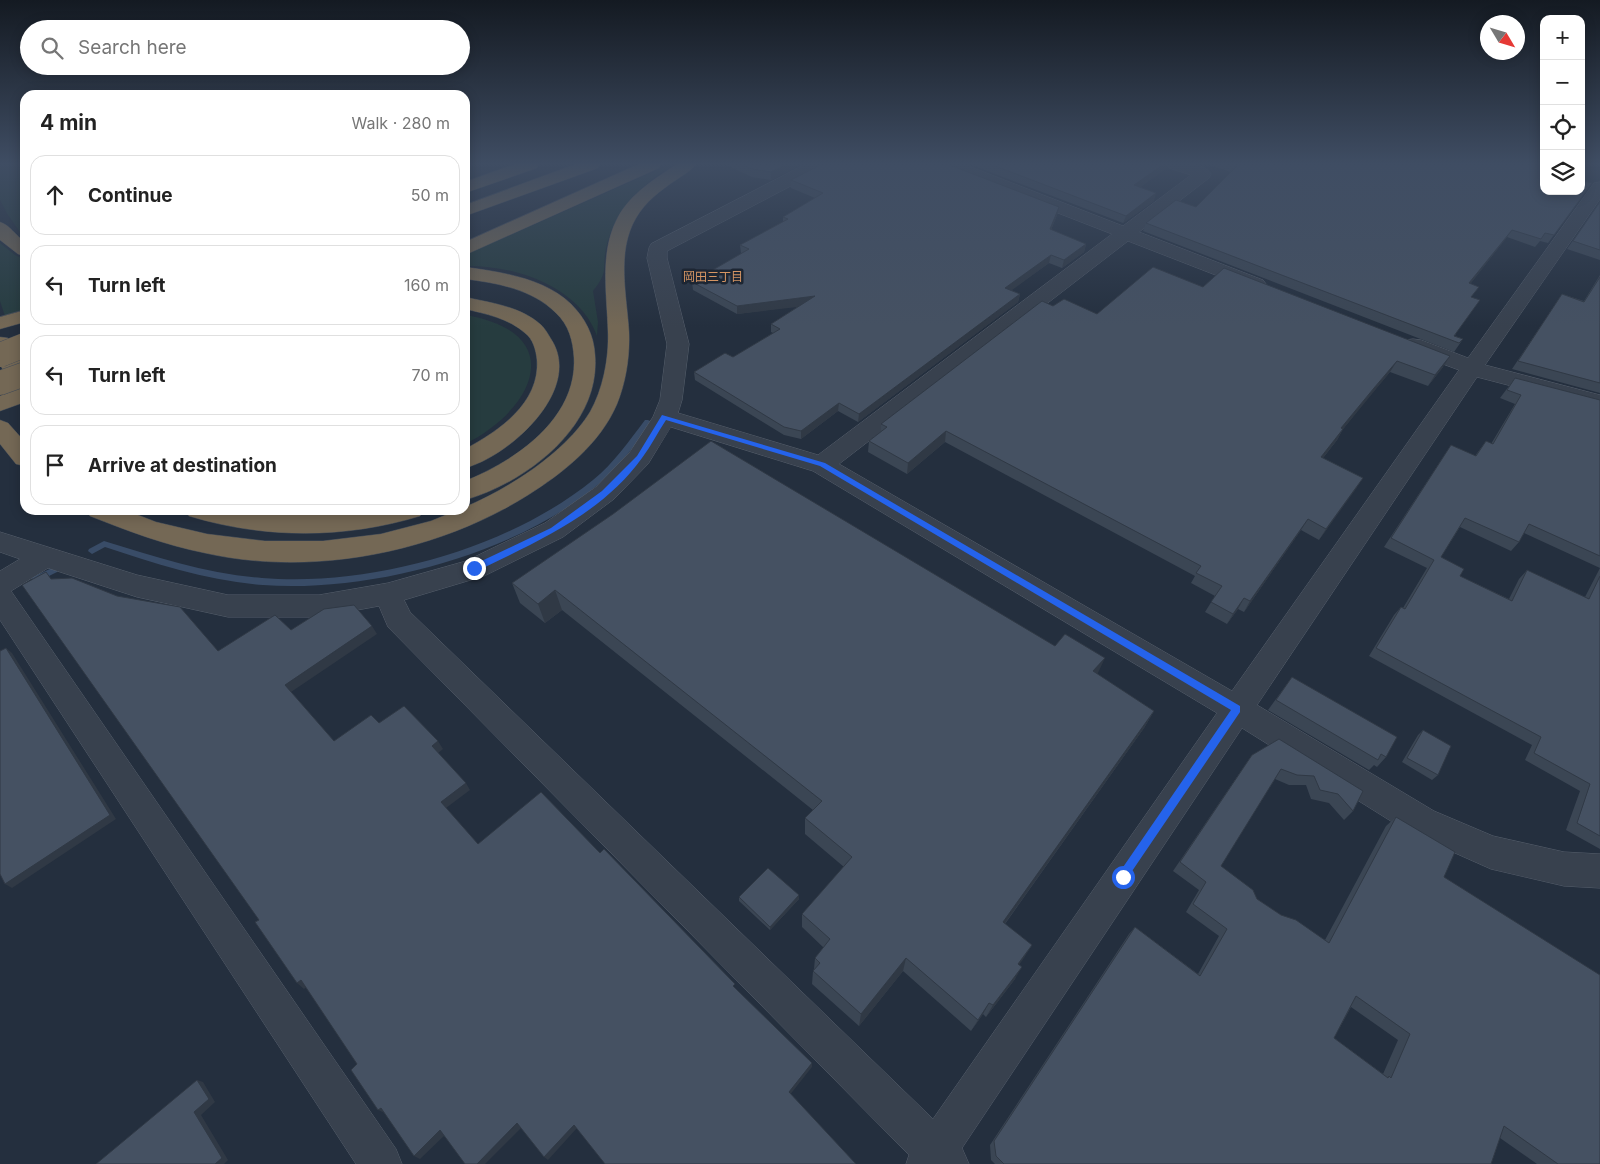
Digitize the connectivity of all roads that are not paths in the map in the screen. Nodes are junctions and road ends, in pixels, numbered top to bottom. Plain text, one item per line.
1 (533, 218) edge
2 (626, 218) edge
3 (715, 218) edge
4 (1088, 218) edge
5 (1145, 218) edge
6 (1578, 218) edge
7 (0, 228) edge
8 (1126, 233) junction
9 (20, 247) edge
10 (470, 247) edge
11 (470, 274) edge
12 (1271, 290) edge
13 (470, 304) edge
14 (20, 318) edge
15 (0, 323) edge
16 (1399, 339) edge
17 (0, 343) edge
18 (20, 347) edge
19 (0, 354) edge
20 (1472, 368) junction
21 (20, 376) edge
22 (0, 383) edge
23 (20, 383) edge
24 (20, 395) edge
25 (1600, 402) edge
26 (0, 404) edge
27 (20, 414) edge
28 (665, 417) junction
29 (0, 421) edge
30 (0, 428) edge
31 (20, 452) edge
32 (470, 457) edge
33 (822, 465) junction
34 (470, 489) edge
35 (112, 515) edge
36 (220, 515) edge
37 (386, 515) edge
38 (0, 542) edge
39 (14, 578) edge
40 (388, 594) junction
41 (1237, 709) junction
42 (1564, 869) junction
43 (1600, 872) edge
44 (1600, 889) edge
45 (937, 1160) edge
46 (381, 1164) edge

1 - 10 highway
2 - 35 highway
3 - 28 street
4 - 8 street
5 - 8 street
6 - 20 street
7 - 9 highway
8 - 12 street
8 - 33 street
11 - 34 highway
13 - 32 highway
14 - 15 highway
16 - 20 street
17 - 23 highway
18 - 19 highway, bridge
20 - 25 street
20 - 41 street
21 - 22 highway, bridge
24 - 26 highway
27 - 29 highway
28 - 33 street
28 - 40 street
30 - 31 highway
33 - 41 street
36 - 37 highway
38 - 39 street
39 - 40 street
39 - 46 street
40 - 45 street
41 - 42 street
41 - 45 street
42 - 43 street
42 - 44 street

